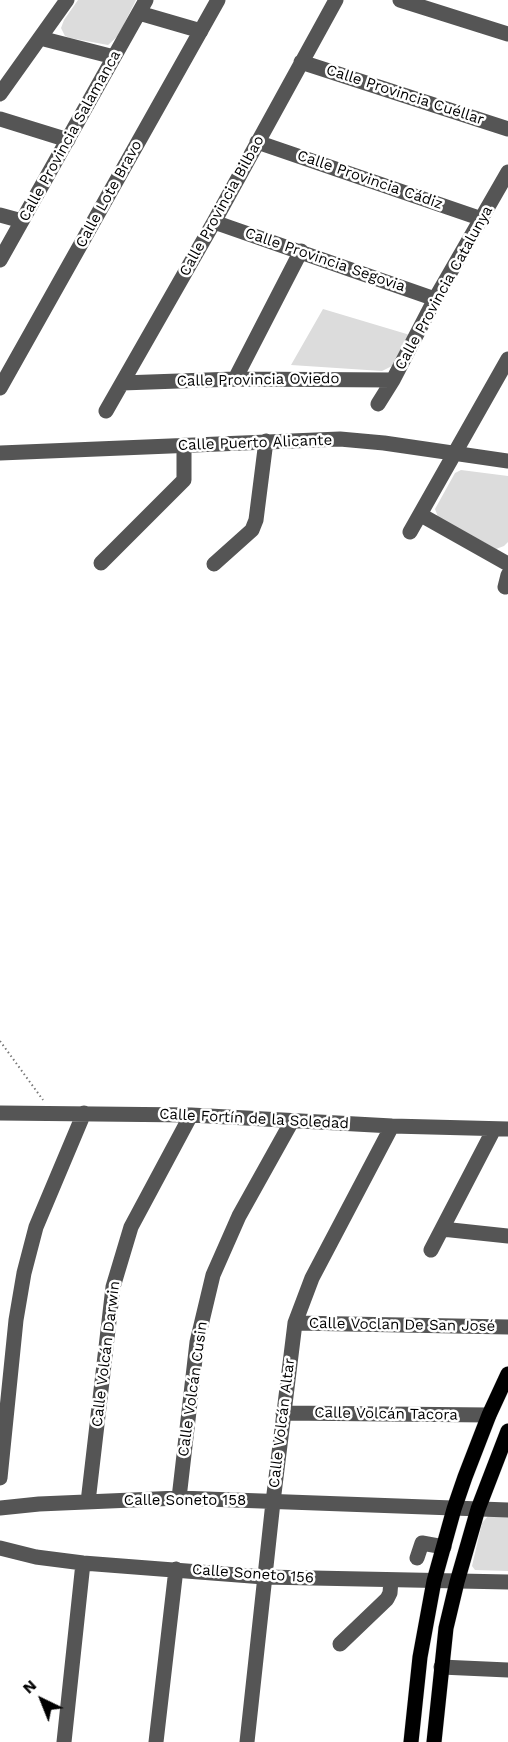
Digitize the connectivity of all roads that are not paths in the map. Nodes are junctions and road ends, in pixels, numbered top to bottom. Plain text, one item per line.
1 (67, 0) edge
2 (218, 0) edge
3 (336, 0) edge
4 (400, 0) edge
5 (143, 6) edge
6 (201, 31) junction
7 (508, 34) edge
8 (40, 38) junction
9 (114, 57) junction
10 (301, 62) junction
11 (0, 94) edge
12 (0, 119) edge
13 (508, 129) edge
14 (68, 140) junction
15 (257, 142) junction
16 (508, 172) edge
17 (0, 215) edge
18 (482, 219) junction
19 (22, 221) junction
20 (214, 222) junction
21 (301, 251) junction
22 (0, 260) edge
23 (435, 299) junction
24 (508, 359) edge
25 (235, 379) junction
26 (393, 380) junction
27 (122, 383) junction
28 (0, 388) edge
29 (378, 404) dead end
30 (106, 411) dead end
31 (266, 441) junction
32 (184, 445) junction
33 (0, 453) edge
34 (455, 455) junction
35 (508, 461) edge
36 (421, 515) junction
37 (410, 532) dead end
38 (101, 563) dead end
39 (213, 564) dead end
40 (508, 564) edge
41 (0, 1113) edge
42 (84, 1113) junction
43 (191, 1115) junction
44 (292, 1120) junction
45 (392, 1126) junction
46 (501, 1129) edge
47 (442, 1229) junction
48 (508, 1236) edge
49 (431, 1250) dead end
50 (295, 1323) junction
51 (508, 1327) edge
52 (508, 1374) edge
53 (283, 1413) junction
54 (489, 1415) junction
55 (508, 1431) edge
56 (0, 1478) edge
57 (179, 1498) junction
58 (88, 1502) junction
59 (273, 1502) junction
60 (0, 1508) edge
61 (454, 1509) junction
62 (478, 1509) junction
63 (508, 1510) edge
64 (444, 1547) junction
65 (0, 1548) edge
66 (417, 1558) dead end
67 (83, 1563) junction
68 (176, 1569) junction
69 (264, 1577) junction
70 (391, 1580) junction
71 (434, 1581) junction
72 (457, 1582) junction
73 (508, 1582) edge
74 (340, 1644) dead end
75 (441, 1667) junction
76 (508, 1670) edge
77 (64, 1742) edge
78 (156, 1742) edge
79 (247, 1742) edge
80 (411, 1742) edge
81 (434, 1742) edge

1 - 8 street
2 - 6 street, Calle Lote Bravo
3 - 10 street, Calle Provincia Bilbao
4 - 7 street
5 - 6 street, Calle Provincia Salamanca
5 - 9 street, Calle Provincia Salamanca
6 - 28 street, Calle Lote Bravo
8 - 9 street
8 - 11 street
9 - 14 street, Calle Provincia Salamanca
10 - 13 street, Calle Provincia Cuéllar
10 - 15 street, Calle Provincia Bilbao
12 - 14 street
14 - 19 street, Calle Provincia Salamanca
15 - 18 street, Calle Provincia Cádiz
15 - 20 street, Calle Provincia Bilbao
16 - 18 street, Calle Provincia Catalunya
17 - 19 street
18 - 23 street, Calle Provincia Catalunya
19 - 22 street, Calle Provincia Salamanca
20 - 21 street, Calle Provincia Segovia
20 - 27 street, Calle Provincia Bilbao
21 - 23 street, Calle Provincia Segovia
21 - 25 street
23 - 26 street, Calle Provincia Catalunya
24 - 34 street
25 - 26 street, Calle Provincia Oviedo
25 - 27 street, Calle Provincia Oviedo
26 - 29 street, Calle Provincia Catalunya
27 - 30 street, Calle Provincia Bilbao
31 - 32 street, Calle Puerto Alicante
31 - 34 street, Calle Puerto Alicante
31 - 39 street
32 - 33 street, Calle Puerto Alicante
32 - 38 street
34 - 35 street, Calle Puerto Alicante
34 - 36 street
36 - 37 street
36 - 40 street
41 - 42 street, Calle Fortín de la Soledad
42 - 43 street, Calle Fortín de la Soledad
42 - 56 street
43 - 44 street, Calle Fortín de la Soledad
43 - 58 street, Calle Volcán Darwin
44 - 45 street, Calle Fortín de la Soledad
44 - 57 street, Calle Volcán Cusin
45 - 46 street, Calle Fortín de la Soledad
45 - 50 street, Calle Volcán Altar
46 - 47 street
47 - 48 street
47 - 49 street
50 - 51 street, Calle Voclan De San José
50 - 53 street, Calle Volcán Altar
52 - 54 main road
53 - 54 street, Calle Volcán Tacora
53 - 59 street, Calle Volcán Altar
54 - 61 main road
55 - 62 main road
57 - 58 street, Calle Soneto 158
57 - 59 street, Calle Soneto 158
58 - 60 street, Calle Soneto 158
59 - 61 street, Calle Soneto 158
59 - 69 street, Calle Volcán Altar
61 - 62 street, Calle Soneto 158
61 - 64 main road
62 - 63 street
62 - 72 main road
64 - 66 street
64 - 71 main road
65 - 67 street, Calle Soneto 156
67 - 68 street, Calle Soneto 156
67 - 77 street
68 - 69 street, Calle Soneto 156
68 - 78 street
69 - 70 street, Calle Soneto 156
69 - 79 street, Calle Volcán Altar
70 - 71 street, Calle Soneto 156
70 - 74 street
71 - 72 street, Calle Soneto 156
71 - 80 main road
72 - 73 street, Calle Soneto 156
72 - 75 main road
75 - 76 street
75 - 81 main road

